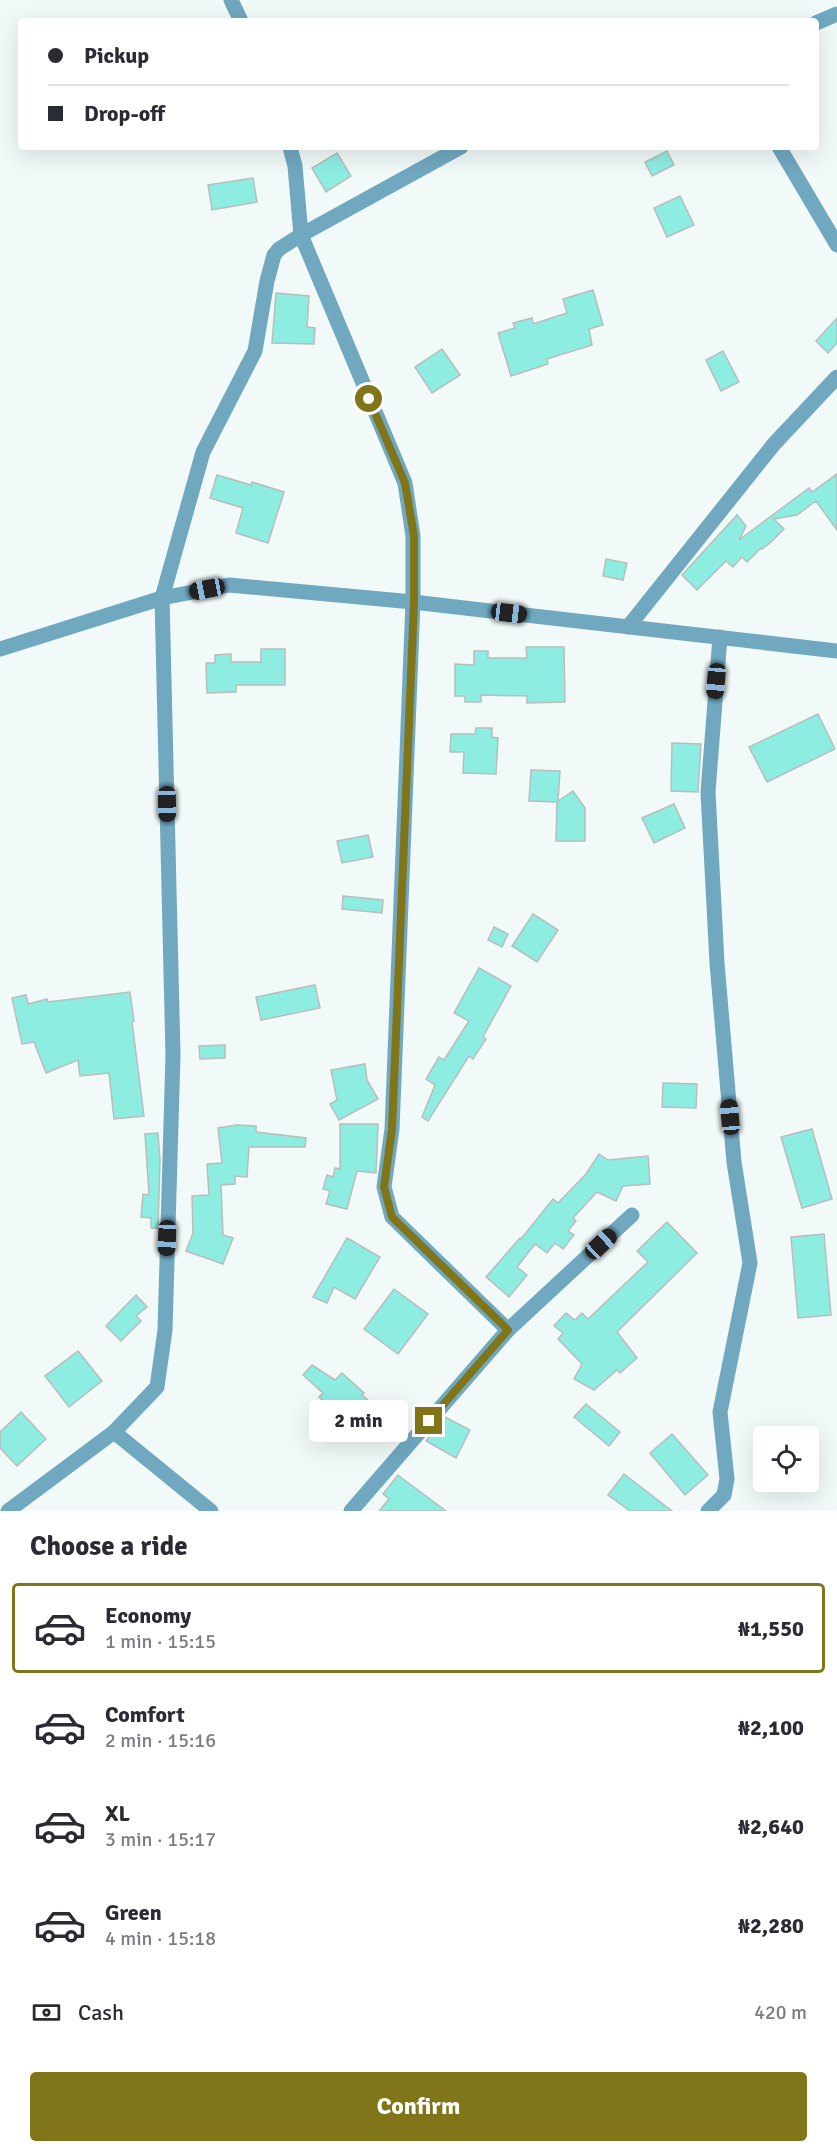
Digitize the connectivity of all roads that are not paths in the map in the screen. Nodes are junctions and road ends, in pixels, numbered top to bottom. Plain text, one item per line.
1 (231, 0) edge
2 (837, 14) edge
3 (240, 18) edge
4 (819, 22) edge
5 (291, 150) edge
6 (455, 150) edge
7 (781, 150) edge
8 (301, 235) junction
9 (837, 245) edge
10 (837, 377) edge
11 (162, 598) junction
12 (414, 602) junction
13 (628, 627) junction
14 (720, 638) junction
15 (0, 649) edge
16 (837, 651) edge
17 (632, 1215) dead end
18 (508, 1330) junction
19 (114, 1432) junction
20 (8, 1511) edge
21 (211, 1511) edge
22 (351, 1511) edge
23 (708, 1511) edge

1 - 3 street
2 - 4 street
5 - 8 street
6 - 8 street
7 - 9 street
8 - 11 street
8 - 12 street
10 - 13 street
11 - 12 street
11 - 15 street
11 - 19 street
12 - 13 street
12 - 18 street
13 - 14 street
14 - 16 street
14 - 23 street
17 - 18 street
18 - 22 street
19 - 20 street
19 - 21 street

